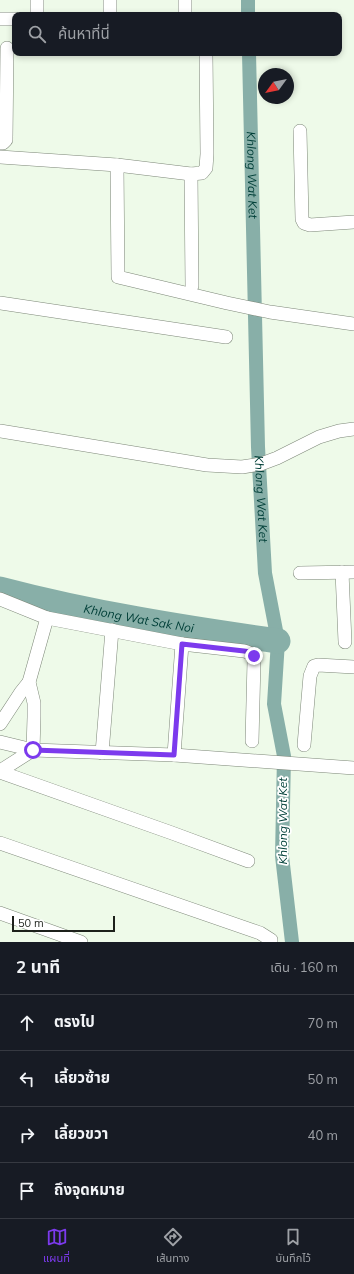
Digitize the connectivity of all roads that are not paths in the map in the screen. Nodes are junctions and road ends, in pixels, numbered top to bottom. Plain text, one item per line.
1 (37, 0) edge
2 (110, 0) edge
3 (185, 0) edge
4 (37, 12) edge
5 (110, 12) edge
6 (185, 12) edge
7 (0, 19) edge
8 (12, 19) edge
9 (7, 48) dead end
10 (206, 56) edge
11 (300, 131) dead end
12 (0, 143) edge
13 (0, 157) edge
14 (117, 165) junction
15 (191, 174) junction
16 (354, 222) edge
17 (192, 286) dead end
18 (0, 304) edge
19 (354, 324) edge
20 (226, 337) dead end
21 (354, 429) edge
22 (0, 431) edge
23 (348, 572) edge
24 (300, 573) dead end
25 (0, 599) edge
26 (47, 618) junction
27 (112, 630) junction
28 (345, 642) dead end
29 (182, 644) junction
30 (354, 667) edge
31 (29, 682) junction
32 (0, 724) edge
33 (252, 741) dead end
34 (0, 742) edge
35 (304, 745) dead end
36 (33, 750) junction
37 (102, 753) junction
38 (174, 755) junction
39 (354, 768) edge
40 (0, 772) edge
41 (0, 843) edge
42 (248, 862) dead end
43 (0, 913) edge
44 (81, 942) edge
45 (271, 942) edge

1 - 4 street
2 - 5 street
3 - 6 street
7 - 8 street
9 - 12 street
10 - 15 street
11 - 16 street
13 - 14 street
14 - 15 street
14 - 19 street
15 - 17 street
18 - 20 street
21 - 22 street
23 - 24 street
23 - 28 street
25 - 26 street
26 - 27 street
26 - 31 street
27 - 29 street
27 - 37 street
29 - 33 street
29 - 38 street
30 - 35 street
31 - 32 street
31 - 36 street
34 - 36 street
36 - 37 street
36 - 40 street
37 - 38 street
38 - 39 street
40 - 42 street
41 - 45 street
43 - 44 street

